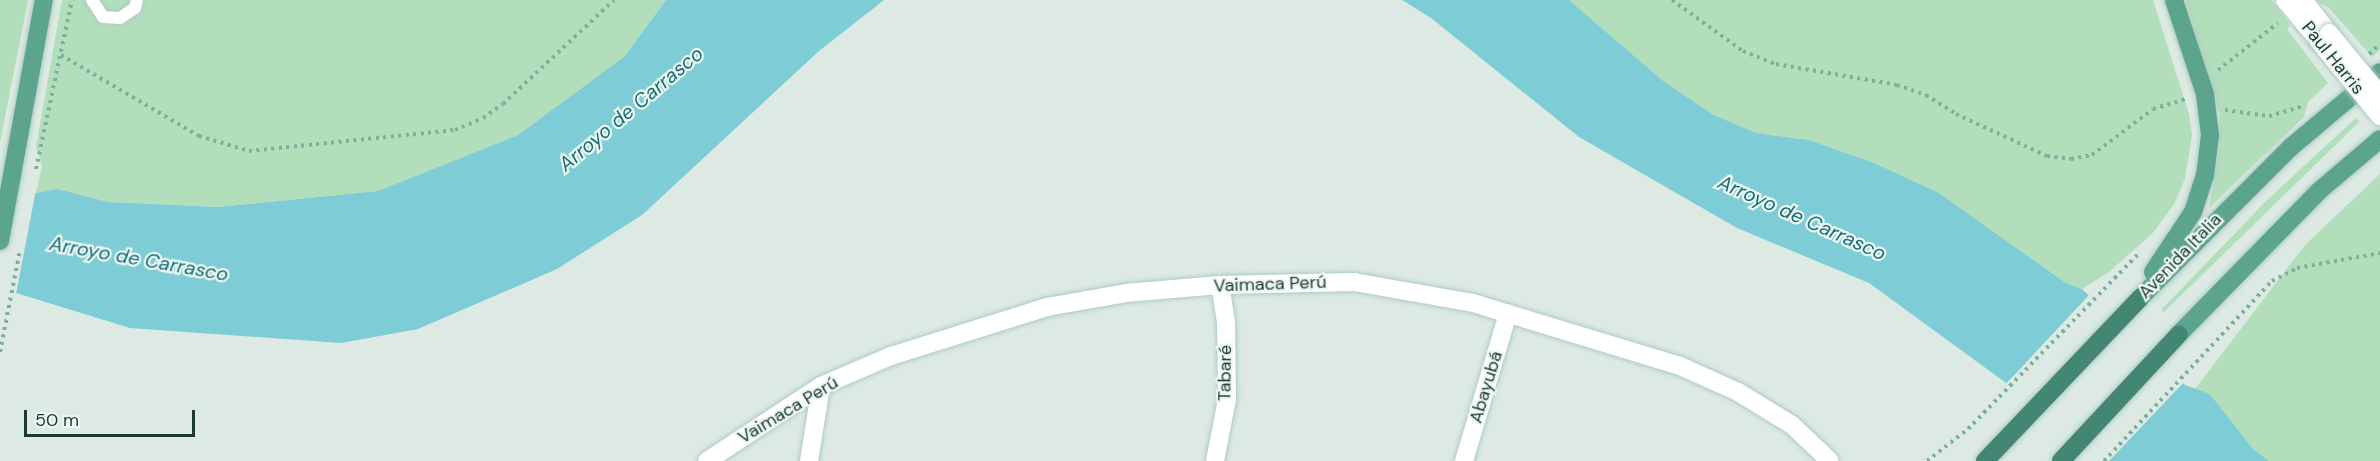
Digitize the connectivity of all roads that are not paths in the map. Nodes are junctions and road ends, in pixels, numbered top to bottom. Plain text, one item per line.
1 (44, 0) edge
2 (92, 0) edge
3 (137, 0) edge
4 (2174, 0) edge
5 (2303, 0) edge
6 (2284, 9) edge
7 (2324, 37) junction
8 (2380, 72) edge
9 (2380, 94) edge
10 (2380, 116) edge
11 (2380, 139) edge
12 (0, 241) edge
13 (1220, 285) junction
14 (2140, 298) junction
15 (1508, 313) junction
16 (2179, 334) joint
17 (821, 386) junction
18 (1989, 457) edge
19 (706, 461) edge
20 (809, 461) edge
21 (1215, 461) edge
22 (1464, 461) edge
23 (1830, 461) edge
24 (2061, 461) edge

1 - 12 main road
2 - 3 lane
4 - 14 main road
5 - 7 street, Paul Harris
6 - 7 street, Paul Harris
7 - 9 street, Paul Harris, bridge
7 - 10 street, Paul Harris, bridge
8 - 14 main road, Avenida Italia
11 - 16 main road
13 - 15 street, Vaimaca Perú
13 - 17 street, Vaimaca Perú
13 - 21 street, Tabaré
14 - 18 highway, Avenida Italia
15 - 22 street, Abayubá
15 - 23 street, Vaimaca Perú
16 - 24 highway
17 - 19 street, Vaimaca Perú
17 - 20 street

